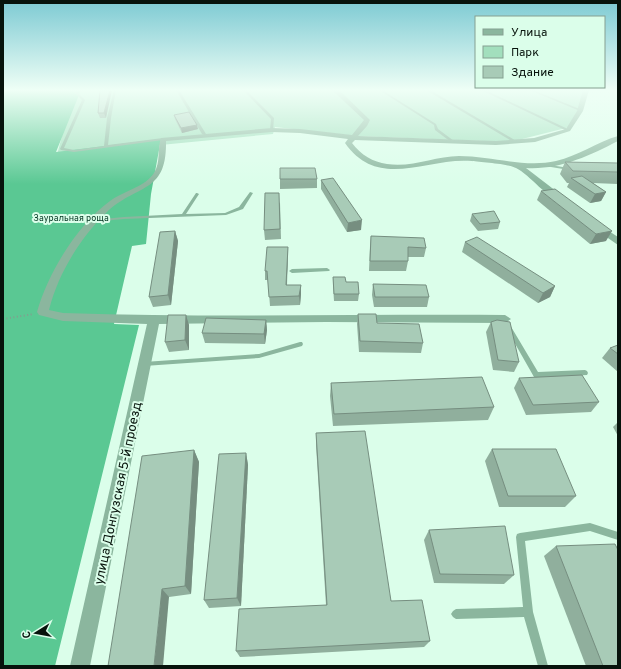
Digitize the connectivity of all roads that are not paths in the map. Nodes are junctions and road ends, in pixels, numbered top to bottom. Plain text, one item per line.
1 (74, 121) edge
2 (108, 121) edge
3 (196, 121) edge
4 (273, 121) edge
5 (366, 121) edge
6 (429, 121) edge
7 (480, 121) edge
8 (549, 121) edge
9 (574, 121) edge
10 (272, 130) junction
11 (568, 130) junction
12 (204, 134) junction
13 (163, 138) junction
14 (354, 138) junction
15 (618, 138) edge
16 (452, 141) junction
17 (516, 142) junction
18 (106, 146) junction
19 (545, 165) junction
20 (519, 166) junction
21 (574, 169) edge
22 (251, 193) dead end
23 (197, 194) dead end
24 (568, 204) edge
25 (183, 216) junction
26 (92, 221) junction
27 (592, 222) edge
28 (618, 242) edge
29 (327, 270) dead end
30 (292, 271) dead end
31 (505, 319) joint
32 (154, 320) junction
33 (300, 344) dead end
34 (144, 364) junction
35 (585, 373) dead end
36 (618, 536) edge
37 (528, 612) junction
38 (456, 614) dead end
39 (80, 666) edge
40 (543, 666) edge

1 - 18 lane
2 - 18 lane
3 - 12 lane
4 - 10 lane
5 - 14 street
6 - 16 lane
7 - 17 lane
8 - 11 lane
9 - 11 street
10 - 12 street
10 - 14 street
11 - 17 street
12 - 13 street
13 - 18 lane
13 - 26 street
14 - 16 street
14 - 20 street
15 - 19 street
16 - 17 street
19 - 20 street
19 - 21 lane
20 - 24 street
22 - 25 lane
23 - 25 lane
25 - 26 lane
26 - 32 street
27 - 28 street
29 - 30 lane
31 - 32 street
31 - 35 lane
32 - 34 street, улица Донгузская 5-й проезд
33 - 34 lane
34 - 39 street, улица Донгузская 5-й проезд
36 - 37 lane
37 - 38 lane
37 - 40 lane

